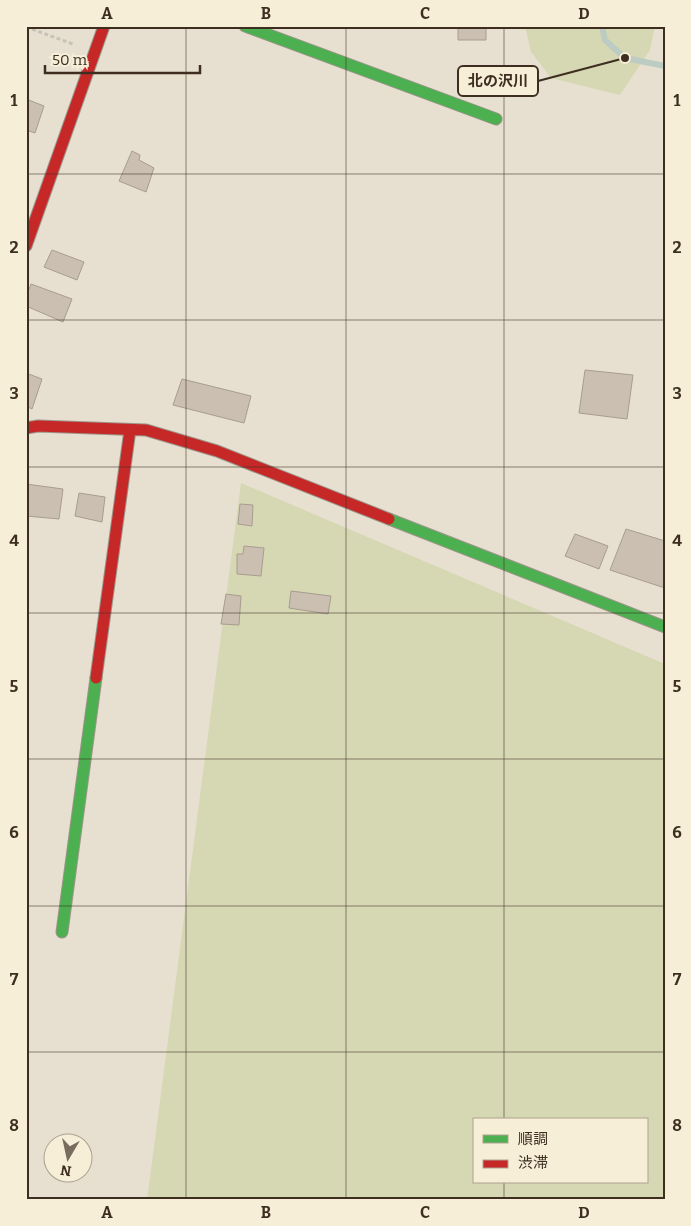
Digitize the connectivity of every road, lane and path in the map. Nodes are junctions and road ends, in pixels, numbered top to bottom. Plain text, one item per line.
1 (104, 26) edge
2 (244, 26) edge
3 (26, 27) edge
4 (95, 52) junction
5 (496, 120) dead end
6 (26, 246) edge
7 (26, 428) edge
8 (130, 430) junction
9 (665, 627) edge
10 (62, 932) dead end

1 - 4 street
2 - 5 street
3 - 4 path
4 - 6 street
7 - 8 street
8 - 9 street
8 - 10 street

